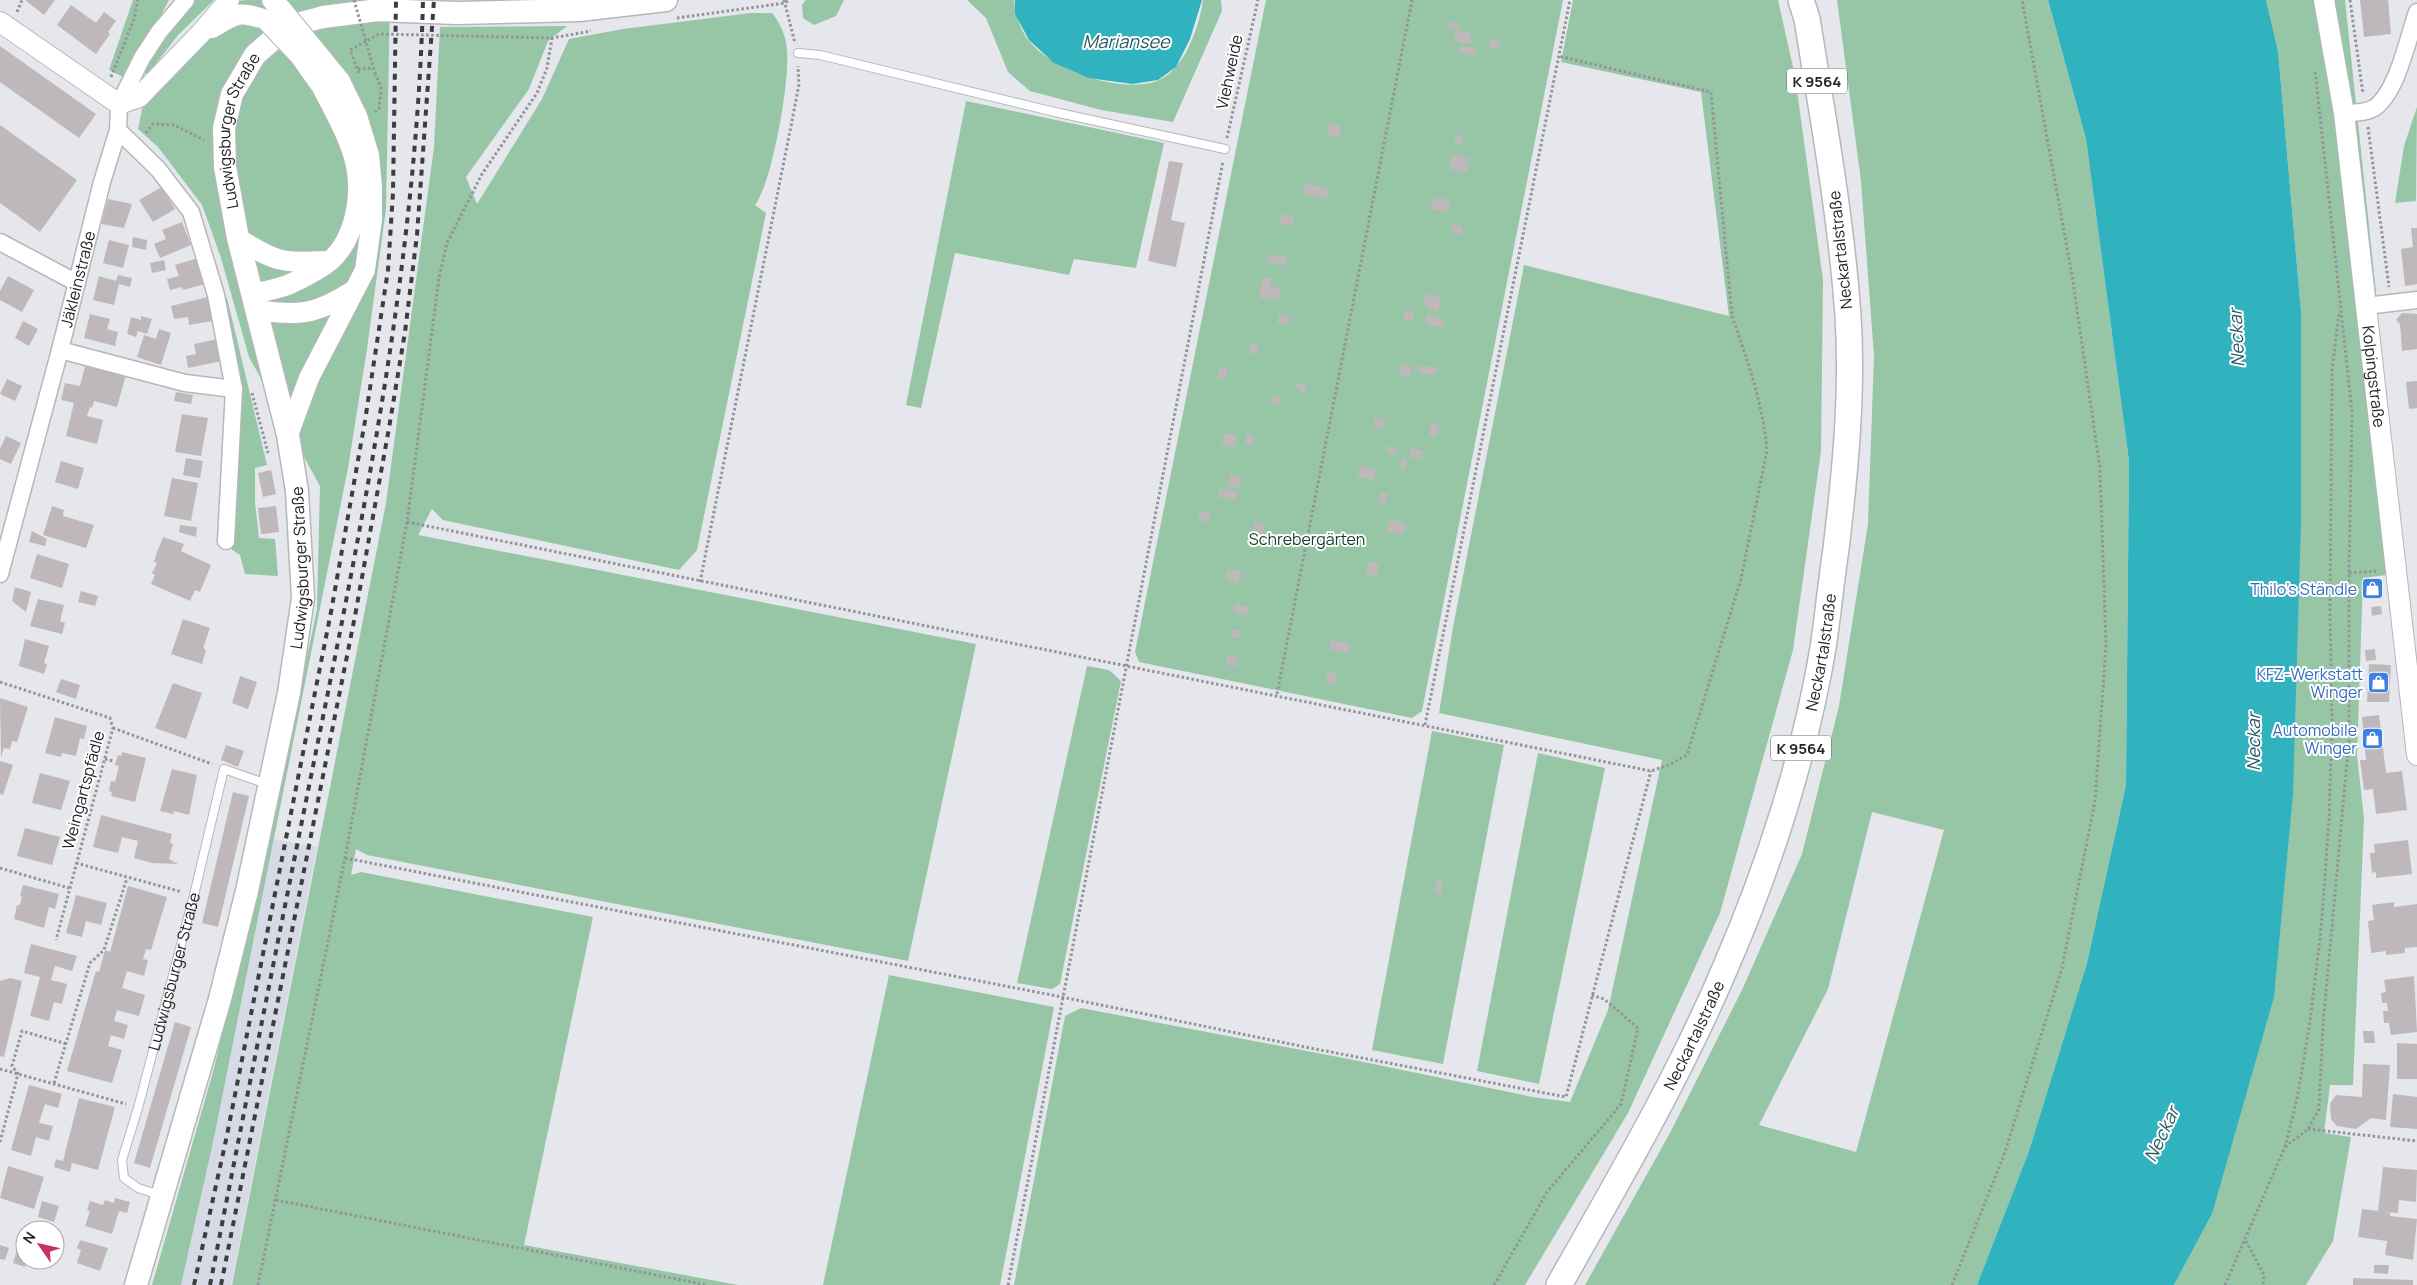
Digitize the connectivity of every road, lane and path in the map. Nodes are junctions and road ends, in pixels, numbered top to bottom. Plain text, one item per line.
1 (138, 0) edge
2 (186, 0) edge
3 (229, 0) edge
4 (354, 0) edge
5 (666, 0) edge
6 (789, 0) edge
7 (1258, 0) edge
8 (1412, 0) edge
9 (1570, 0) edge
10 (1802, 0) edge
11 (2022, 0) edge
12 (2324, 0) edge
13 (2350, 0) edge
14 (784, 2) edge
15 (273, 10) edge
16 (2417, 12) edge
17 (0, 22) edge
18 (201, 34) junction
19 (452, 36) dead end
20 (552, 38) dead end
21 (798, 53) junction
22 (1558, 56) junction
23 (2314, 61) dead end
24 (373, 68) junction
25 (358, 70) junction
26 (361, 78) dead end
27 (331, 84) junction
28 (111, 99) junction
29 (2365, 112) junction
30 (2344, 113) junction
31 (372, 114) dead end
32 (118, 130) junction
33 (141, 139) dead end
34 (224, 140) junction
35 (1225, 149) junction
36 (238, 238) junction
37 (0, 242) edge
38 (330, 260) junction
39 (77, 283) junction
40 (353, 291) junction
41 (2417, 300) edge
42 (254, 302) junction
43 (2391, 303) junction
44 (2366, 306) junction
45 (2340, 308) junction
46 (60, 350) junction
47 (234, 389) junction
48 (288, 435) junction
49 (407, 522) junction
50 (226, 541) dead end
51 (2395, 570) junction
52 (2349, 573) junction
53 (0, 574) edge
54 (700, 582) junction
55 (1127, 666) junction
56 (0, 682) edge
57 (2413, 689) edge
58 (1277, 694) junction
59 (1425, 725) junction
60 (113, 728) junction
61 (2417, 755) edge
62 (104, 759) junction
63 (113, 761) dead end
64 (224, 769) junction
65 (1651, 771) junction
66 (269, 785) junction
67 (345, 858) junction
68 (76, 863) junction
69 (0, 868) edge
70 (127, 878) junction
71 (69, 888) junction
72 (194, 895) junction
73 (56, 940) dead end
74 (1591, 994) junction
75 (1062, 997) junction
76 (67, 1044) junction
77 (0, 1069) edge
78 (18, 1074) junction
79 (54, 1083) junction
80 (138, 1108) junction
81 (2308, 1129) junction
82 (2417, 1141) edge
83 (0, 1142) edge
84 (2285, 1147) junction
85 (163, 1196) junction
86 (276, 1200) junction
87 (2246, 1240) junction
88 (136, 1285) edge
89 (258, 1285) edge
90 (708, 1285) edge
91 (1008, 1285) edge
92 (1494, 1285) edge
93 (1559, 1285) edge
94 (1952, 1285) edge
95 (2225, 1285) edge
96 (2263, 1285) edge

1 - 28 path
2 - 28 street, Jäkleinstraße
3 - 18 street
4 - 24 path, bridge
5 - 34 main road, Ludwigsburger Straße
6 - 14 path
7 - 35 path, Viehweide
8 - 58 path
9 - 22 path
10 - 93 main road, Neckartalstraße / K 9564
11 - 94 path
12 - 30 street, Kolpingstraße
13 - 29 path
14 - 21 path
15 - 18 street
15 - 27 street, bridge
16 - 29 street
17 - 28 street
18 - 28 street
19 - 25 path
20 - 49 path
21 - 35 lane
21 - 54 path
22 - 59 path
22 - 65 path
23 - 45 path
24 - 25 path
24 - 31 path, bridge
25 - 26 path
27 - 38 street
27 - 40 street
28 - 32 street, Jäkleinstraße
29 - 30 street
29 - 43 path
30 - 44 street, Kolpingstraße
32 - 39 street, Jäkleinstraße
32 - 47 street
33 - 34 path
34 - 36 main road, Ludwigsburger Straße
35 - 55 path, Viehweide
36 - 38 street
36 - 42 main road, Ludwigsburger Straße
37 - 39 street
38 - 42 street
39 - 46 street, Jäkleinstraße
40 - 42 street
40 - 48 street
41 - 43 street
42 - 48 main road, Ludwigsburger Straße
43 - 44 street
44 - 51 street, Kolpingstraße
45 - 52 path
45 - 84 path
46 - 47 street
46 - 53 street, Jäkleinstraße
47 - 50 street
48 - 66 main road, Ludwigsburger Straße
49 - 54 path
49 - 67 path
51 - 52 path
51 - 57 street, Kolpingstraße
52 - 81 path
54 - 55 path
55 - 58 path
55 - 75 path, Viehweide
56 - 60 path, Weingartspfädle
57 - 61 street, Kolpingstraße
58 - 59 path
59 - 65 path
60 - 62 path, Weingartspfädle
60 - 64 path
62 - 63 path
62 - 68 path, Weingartspfädle
64 - 66 lane
64 - 72 lane, Ludwigsburger Straße
65 - 74 path
66 - 85 main road, Ludwigsburger Straße
67 - 75 path
67 - 86 path
68 - 70 path, Weingartspfädle
68 - 71 path, Weingartspfädle
69 - 71 path
70 - 72 path, Weingartspfädle
70 - 76 path
71 - 73 path, Weingartspfädle
72 - 80 lane, Ludwigsburger Straße
74 - 75 path
74 - 92 path
75 - 91 path, Viehweide
76 - 78 path
76 - 79 path
77 - 78 path
78 - 79 path
78 - 83 path
79 - 80 path
80 - 85 lane, Ludwigsburger Straße
81 - 82 path
81 - 84 path
84 - 87 path
85 - 88 main road, Ludwigsburger Straße
86 - 89 path
86 - 90 path
87 - 95 path
87 - 96 path

